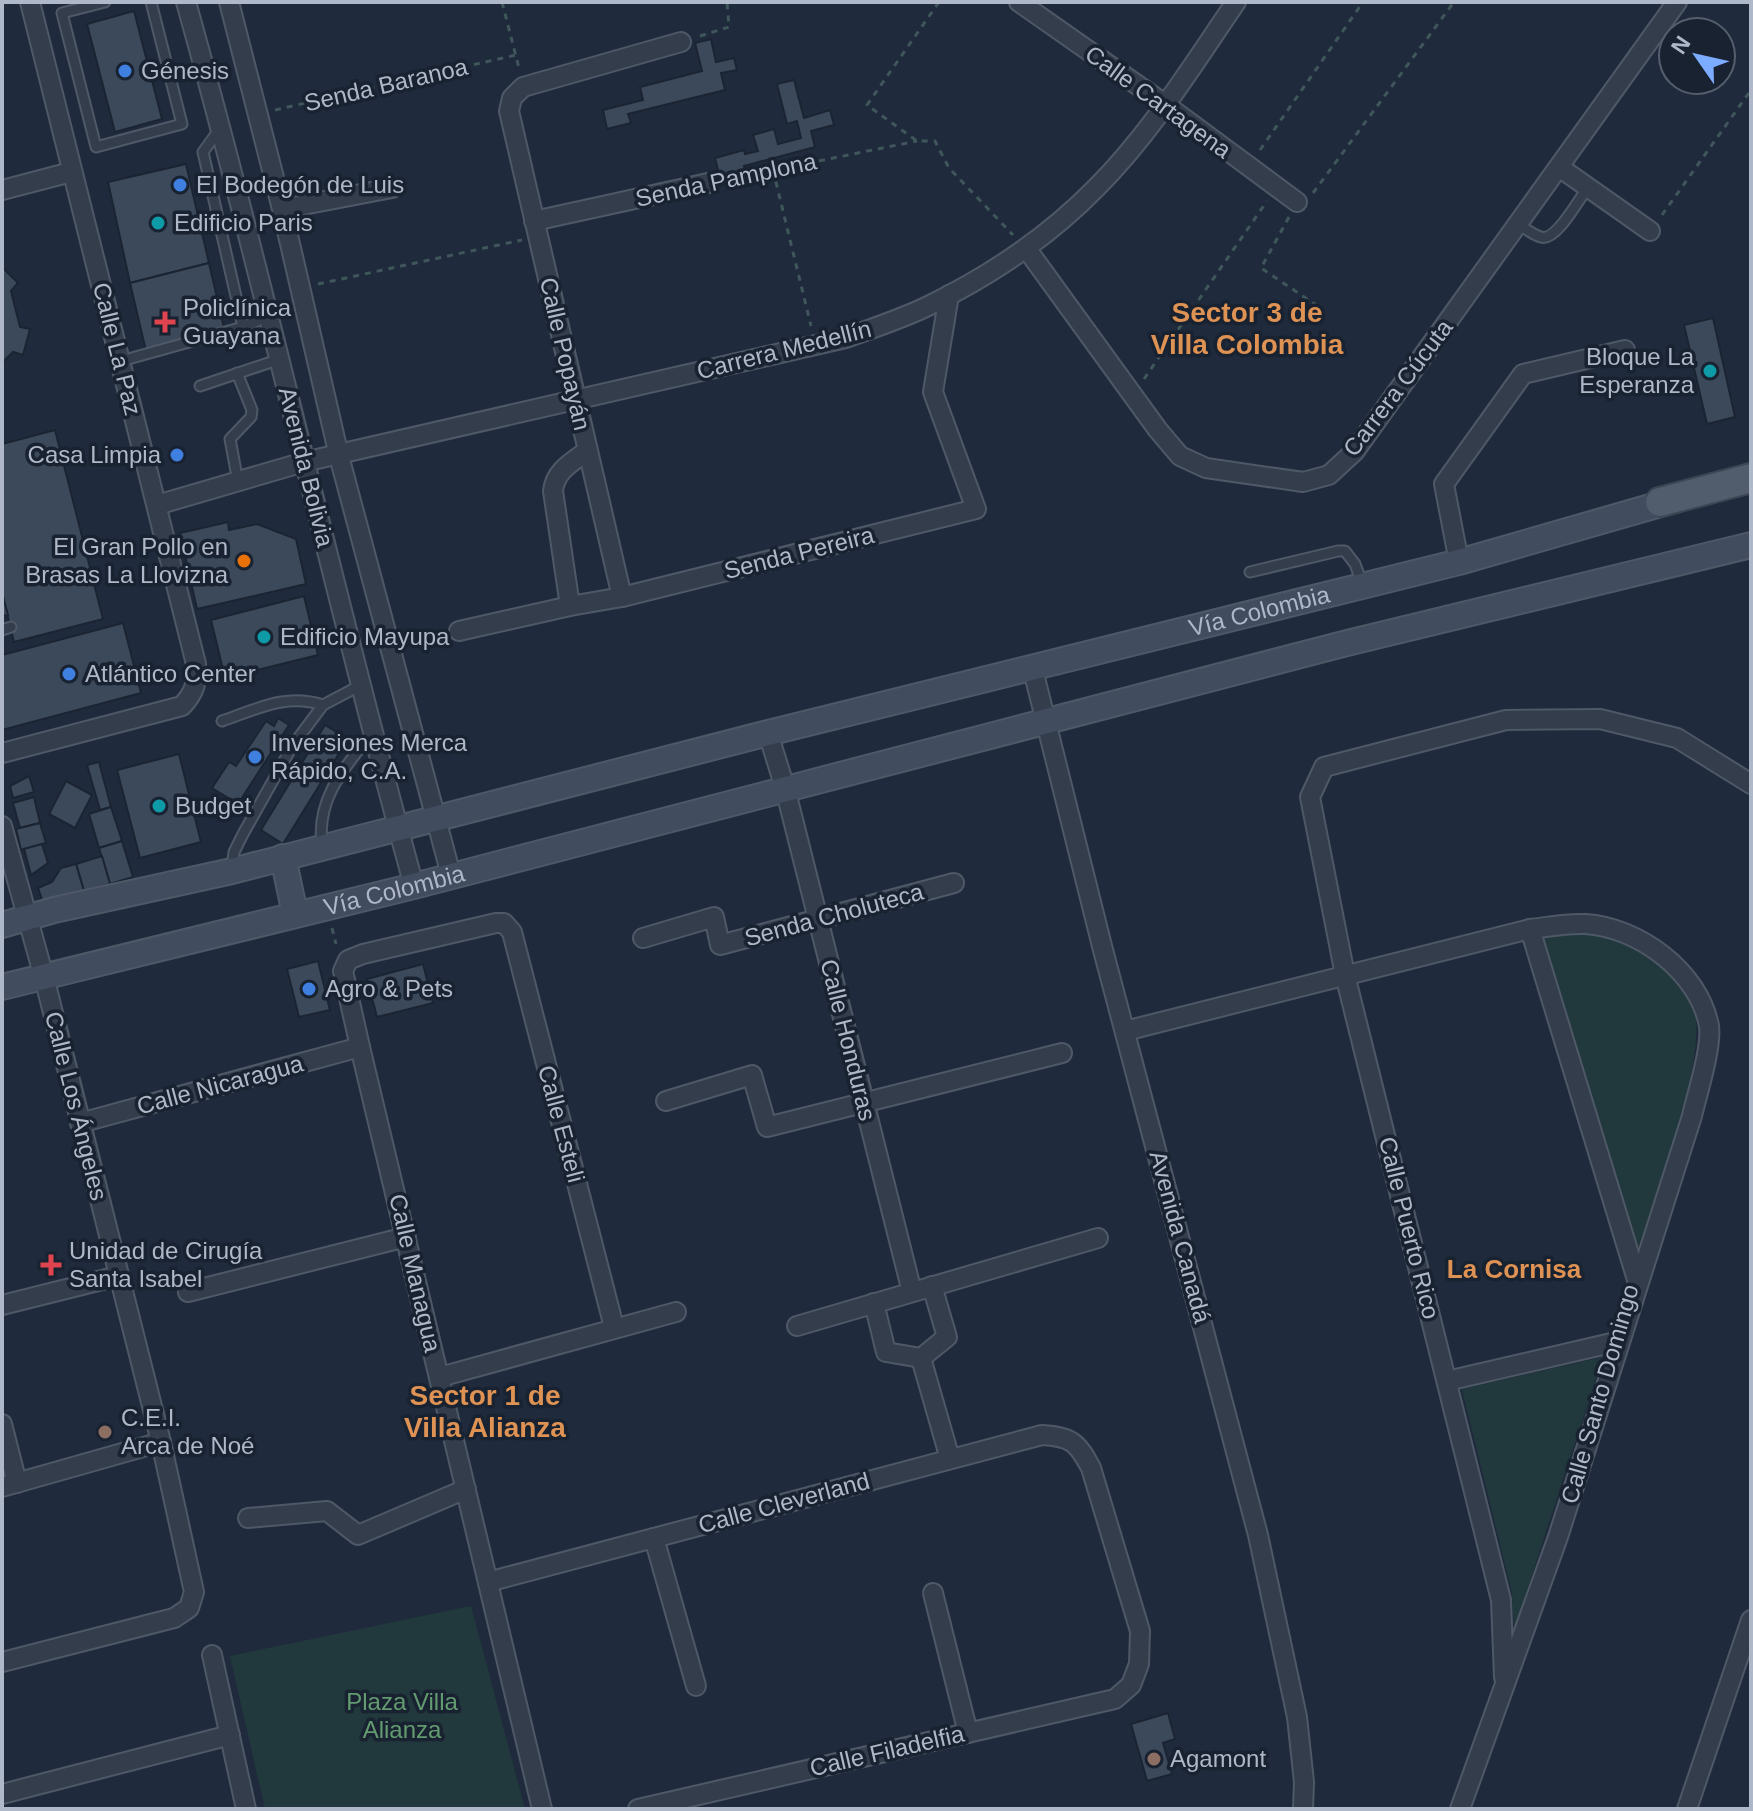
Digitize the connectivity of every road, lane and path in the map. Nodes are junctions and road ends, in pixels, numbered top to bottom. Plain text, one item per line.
1 (30, 2) edge
2 (105, 2) edge
3 (151, 2) edge
4 (186, 2) edge
5 (229, 2) edge
6 (502, 2) edge
7 (727, 2) edge
8 (939, 2) edge
9 (1019, 2) edge
10 (1236, 2) edge
11 (1363, 2) edge
12 (1454, 2) edge
13 (1677, 2) edge
14 (74, 6) edge
15 (681, 42) joint
16 (516, 55) junction
17 (523, 87) junction
18 (1751, 90) edge
19 (1166, 105) junction
20 (256, 114) junction
21 (221, 127) junction
22 (917, 141) junction
23 (1248, 167) junction
24 (1559, 167) junction
25 (773, 170) junction
26 (71, 172) junction
27 (708, 183) joint
28 (1588, 187) junction
29 (392, 188) dead end
30 (1276, 188) junction
31 (2, 190) edge
32 (1297, 202) junction
33 (282, 209) junction
34 (1518, 224) junction
35 (536, 229) junction
36 (1650, 231) joint
37 (1026, 248) junction
38 (299, 288) junction
39 (949, 295) junction
40 (1322, 309) dead end
41 (269, 316) junction
42 (243, 327) junction
43 (815, 345) junction
44 (1625, 350) dead end
45 (280, 359) junction
46 (121, 361) junction
47 (237, 373) junction
48 (200, 386) dead end
49 (1133, 395) junction
50 (574, 399) junction
51 (587, 451) junction
52 (339, 456) junction
53 (304, 462) junction
54 (1751, 478) edge
55 (238, 482) junction
56 (1751, 486) edge
57 (1660, 502) junction
58 (157, 505) junction
59 (1751, 545) edge
60 (1459, 562) junction
61 (1250, 572) dead end
62 (1363, 586) junction
63 (622, 597) junction
64 (570, 606) junction
65 (459, 631) dead end
66 (1033, 670) junction
67 (361, 685) junction
68 (323, 705) junction
69 (222, 721) dead end
70 (1045, 721) junction
71 (373, 732) junction
72 (768, 733) junction
73 (2, 753) edge
74 (1751, 784) edge
75 (785, 788) junction
76 (436, 817) junction
77 (2, 826) edge
78 (398, 829) junction
79 (322, 847) junction
80 (283, 857) junction
81 (232, 871) junction
82 (451, 875) junction
83 (954, 883) dead end
84 (414, 886) junction
85 (326, 907) junction
86 (295, 914) junction
87 (28, 917) junction
88 (818, 920) junction
89 (2, 925) edge
90 (1530, 929) junction
91 (643, 938) dead end
92 (343, 971) junction
93 (1345, 975) junction
94 (44, 977) junction
95 (2, 987) edge
96 (1125, 1031) junction
97 (360, 1047) junction
98 (1062, 1053) dead end
99 (666, 1101) dead end
100 (864, 1103) junction
101 (80, 1123) junction
102 (406, 1237) junction
103 (1098, 1238) dead end
104 (118, 1276) junction
105 (1638, 1283) junction
106 (932, 1286) junction
107 (188, 1292) dead end
108 (912, 1292) junction
109 (874, 1303) junction
110 (2, 1305) edge
111 (676, 1312) dead end
112 (797, 1326) dead end
113 (614, 1327) junction
114 (1620, 1341) junction
115 (921, 1358) junction
116 (440, 1377) junction
117 (1447, 1381) junction
118 (2, 1424) edge
119 (161, 1442) junction
120 (950, 1459) junction
121 (10, 1485) edge
122 (466, 1489) junction
123 (248, 1518) dead end
124 (654, 1538) junction
125 (488, 1582) junction
126 (933, 1593) dead end
127 (1751, 1620) edge
128 (212, 1655) dead end
129 (2, 1662) edge
130 (1131, 1685) joint
131 (696, 1686) dead end
132 (1504, 1692) junction
133 (968, 1733) junction
134 (230, 1735) junction
135 (2, 1794) edge
136 (661, 1806) edge
137 (246, 1809) edge
138 (542, 1809) edge
139 (638, 1809) edge
140 (1303, 1809) edge
141 (1460, 1809) edge
142 (1687, 1809) edge

1 - 26 street, Calle La Paz
2 - 14 lane
3 - 14 lane
4 - 21 street, Avenida Bolivia
5 - 20 street, Avenida Bolivia
6 - 16 path
7 - 15 path
8 - 22 path
9 - 19 street, Calle Cartagena
10 - 19 street, Carrera Medellín
11 - 23 path
12 - 32 path
13 - 24 street, Carrera Cúcuta
15 - 17 street
16 - 17 path
16 - 20 path, Senda Baranoa
17 - 35 street, Calle Popayán
18 - 36 path
19 - 23 street, Calle Cartagena
19 - 37 street, Carrera Medellín
20 - 33 street, Avenida Bolivia
21 - 41 street, Avenida Bolivia
21 - 42 lane
22 - 25 path, Senda Pamplona
22 - 37 path
23 - 30 street, Calle Cartagena
24 - 28 street
24 - 34 street, Carrera Cúcuta
25 - 27 path, Senda Pamplona
25 - 43 path
26 - 31 street
26 - 46 street, Calle La Paz
27 - 35 street, Senda Pamplona
28 - 34 lane
28 - 36 street
29 - 33 street
30 - 32 street, Calle Cartagena
30 - 49 path
32 - 40 path
33 - 38 street, Avenida Bolivia
34 - 49 street, Carrera Cúcuta
35 - 38 path
35 - 50 street, Calle Popayán
37 - 39 street, Carrera Medellín
37 - 49 street, Carrera Cúcuta
38 - 52 street, Avenida Bolivia
39 - 43 street, Carrera Medellín
39 - 63 street, Senda Pereira
41 - 42 lane
41 - 45 street, Avenida Bolivia
42 - 46 lane
43 - 50 street, Carrera Medellín
44 - 60 street
45 - 47 lane
45 - 53 street, Avenida Bolivia
46 - 58 street, Calle La Paz
47 - 48 lane
47 - 55 lane
50 - 51 street, Calle Popayán
50 - 52 street, Carrera Medellín
51 - 63 street, Calle Popayán
51 - 64 street
52 - 53 street, Carrera Medellín
52 - 76 street, Avenida Bolivia
53 - 55 street, Carrera Medellín
53 - 67 street, Avenida Bolivia
54 - 57 main road
55 - 58 street, Carrera Medellín
56 - 57 main road, Vía Colombia
57 - 60 main road, Vía Colombia
58 - 73 street, Calle La Paz
59 - 70 main road, Vía Colombia
60 - 62 main road, Vía Colombia
61 - 62 lane
62 - 66 main road, Vía Colombia
63 - 64 street, Senda Pereira
64 - 65 street, Senda Pereira
66 - 70 street, Avenida Canadá
66 - 72 main road, Vía Colombia
67 - 68 lane
67 - 71 street, Avenida Bolivia
68 - 69 lane
68 - 81 lane
70 - 75 main road, Vía Colombia
70 - 96 street, Avenida Canadá
71 - 78 street, Avenida Bolivia
71 - 79 lane
72 - 75 street
72 - 76 main road, Vía Colombia
74 - 93 street, Calle Puerto Rico
75 - 82 main road, Vía Colombia
75 - 88 street, Calle Honduras
76 - 78 main road, Vía Colombia
76 - 82 street, Avenida Bolivia
77 - 87 street, Calle Los Ángeles
78 - 79 main road, Vía Colombia
78 - 84 street, Avenida Bolivia
79 - 80 main road, Vía Colombia
80 - 81 main road, Vía Colombia
80 - 86 main road
81 - 87 main road, Vía Colombia
82 - 84 main road, Vía Colombia
83 - 88 street, Senda Choluteca
84 - 85 main road, Vía Colombia
85 - 86 main road, Vía Colombia
85 - 92 path
86 - 94 main road, Vía Colombia
87 - 89 main road, Vía Colombia
87 - 94 street, Calle Los Ángeles
88 - 91 street, Senda Choluteca
88 - 100 street, Calle Honduras
90 - 93 street
90 - 105 street, Calle Santo Domingo
90 - 105 street
92 - 97 street, Calle Managua
92 - 113 street, Calle Esteli
93 - 96 street
93 - 117 street, Calle Puerto Rico
94 - 95 main road, Vía Colombia
94 - 101 street, Calle Los Ángeles
96 - 140 street, Avenida Canadá
97 - 101 street, Calle Nicaragua
97 - 102 street, Calle Managua
98 - 100 street
99 - 100 street
100 - 108 street, Calle Honduras
101 - 104 street, Calle Los Ángeles
102 - 107 street
102 - 116 street, Calle Managua
103 - 106 street
104 - 110 street
104 - 119 street, Calle Los Ángeles
105 - 114 street, Calle Santo Domingo
106 - 108 street
106 - 115 street
108 - 109 street
109 - 112 street
109 - 115 street
111 - 113 street
113 - 116 street
114 - 117 street
114 - 132 street, Calle Santo Domingo
115 - 120 street
116 - 122 street, Calle Managua
117 - 132 street, Calle Puerto Rico
118 - 121 street
119 - 121 street
119 - 129 street, Calle Los Ángeles
120 - 124 street, Calle Cleverland
120 - 130 street, Calle Cleverland
122 - 123 street
122 - 125 street, Calle Managua
124 - 125 street, Calle Cleverland
124 - 131 street
125 - 138 street, Calle Managua
126 - 133 street
127 - 142 street
128 - 134 street
130 - 133 street, Calle Filadelfia
132 - 141 street, Calle Santo Domingo
133 - 136 street, Calle Filadelfia
134 - 135 street
134 - 137 street
136 - 139 street, Calle Filadelfia

